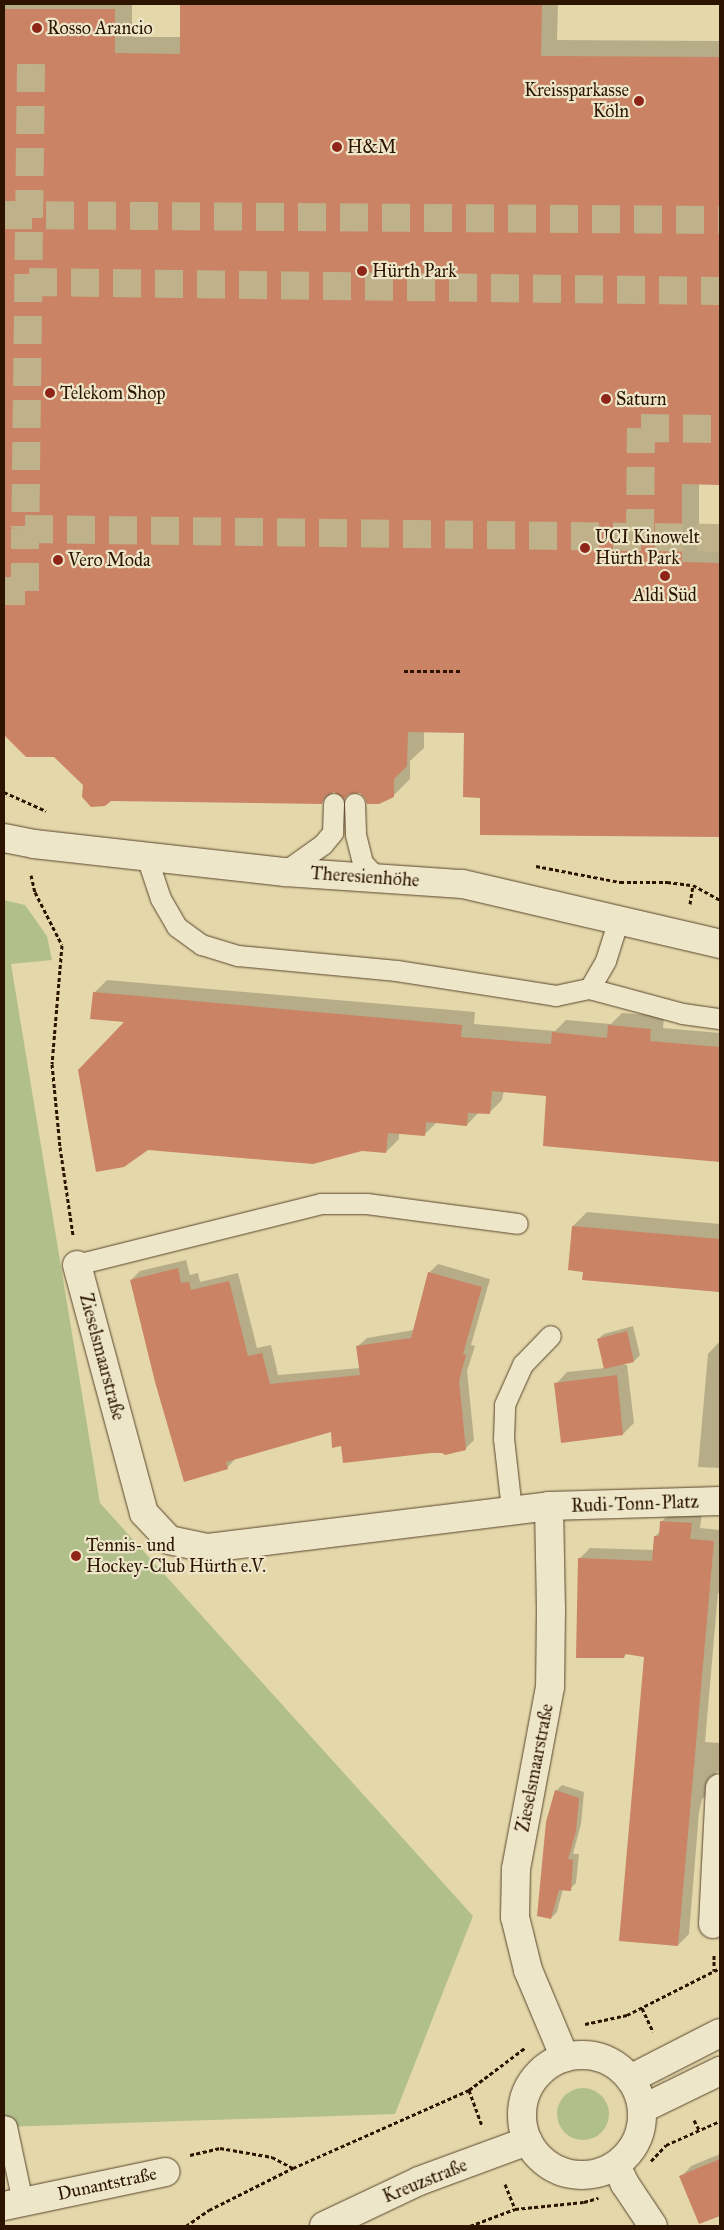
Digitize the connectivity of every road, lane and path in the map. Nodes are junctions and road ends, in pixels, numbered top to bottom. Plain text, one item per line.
1 (404, 671) dead end
2 (461, 671) dead end
3 (334, 804) dead end
4 (355, 804) dead end
5 (4, 838) edge
6 (146, 857) junction
7 (285, 872) junction
8 (376, 877) junction
9 (31, 879) dead end
10 (693, 885) dead end
11 (720, 900) edge
12 (619, 920) junction
13 (720, 944) edge
14 (590, 990) junction
15 (720, 1019) edge
16 (518, 1224) dead end
17 (78, 1265) junction
18 (551, 1336) dead end
19 (720, 1501) edge
20 (549, 1506) junction
21 (512, 1510) junction
22 (720, 1788) edge
23 (713, 1924) dead end
24 (720, 1968) edge
25 (553, 2033) junction
26 (720, 2033) edge
27 (565, 2058) junction
28 (720, 2071) edge
29 (630, 2079) junction
30 (642, 2110) junction
31 (5, 2123) edge
32 (528, 2141) junction
33 (616, 2165) junction
34 (293, 2168) junction
35 (165, 2172) joint
36 (13, 2204) edge
37 (186, 2226) edge
38 (324, 2226) edge
39 (653, 2226) edge

1 - 2 path
3 - 7 lane
4 - 8 lane
5 - 6 street, Theresienhöhe
6 - 7 street, Theresienhöhe
6 - 14 lane
7 - 8 street, Theresienhöhe
8 - 12 street, Theresienhöhe
9 - 17 path
10 - 11 path
12 - 13 street, Theresienhöhe
12 - 14 lane
14 - 15 lane
16 - 17 lane
17 - 21 street, Zieselsmaarstraße
18 - 21 lane
19 - 20 street, Rudi-Tonn-Platz
20 - 21 street, Zieselsmaarstraße
20 - 25 street, Zieselsmaarstraße
22 - 23 street
24 - 25 path
25 - 27 street, Zieselsmaarstraße
25 - 34 path
26 - 29 street
27 - 29 street
27 - 32 street
28 - 30 street
29 - 30 street
30 - 33 street
31 - 36 lane
32 - 33 street
32 - 38 street, Kreuzstraße
33 - 39 street
34 - 35 path, Dunantstraße
34 - 37 path
35 - 36 street, Dunantstraße

